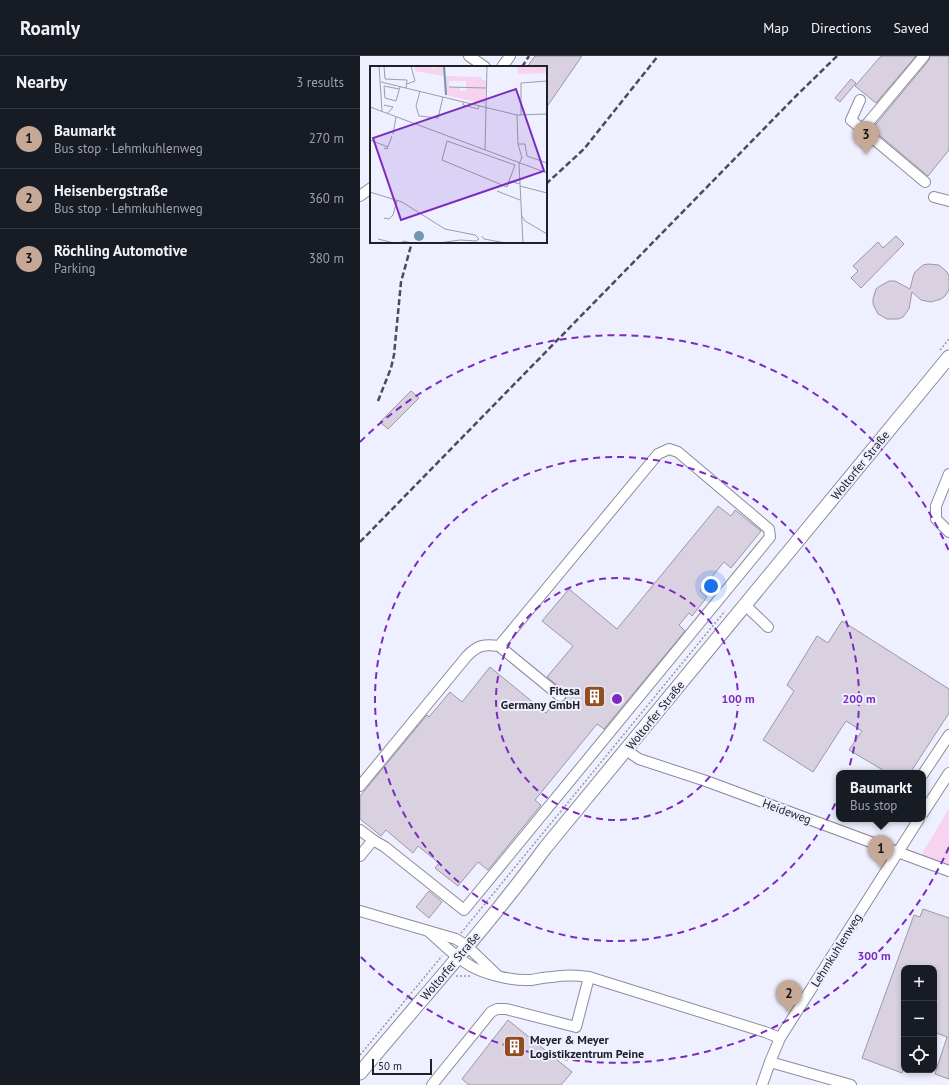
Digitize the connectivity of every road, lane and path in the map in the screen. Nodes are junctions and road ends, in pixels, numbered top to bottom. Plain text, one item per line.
1 (469, 56) edge
2 (510, 56) edge
3 (924, 56) edge
4 (484, 66) edge
5 (503, 66) edge
6 (860, 100) dead end
7 (862, 130) junction
8 (925, 182) dead end
9 (370, 189) edge
10 (360, 196) edge
11 (934, 197) dead end
12 (949, 201) edge
13 (949, 357) edge
14 (949, 474) edge
15 (949, 532) edge
16 (745, 605) junction
17 (768, 627) dead end
18 (499, 646) junction
19 (560, 696) dead end
20 (949, 735) edge
21 (626, 750) junction
22 (926, 770) edge
23 (949, 774) edge
24 (360, 786) edge
25 (926, 808) edge
26 (917, 822) edge
27 (360, 830) edge
28 (373, 840) junction
29 (898, 852) junction
30 (360, 856) edge
31 (949, 871) edge
32 (360, 911) edge
33 (428, 931) junction
34 (467, 946) junction
35 (458, 958) junction
36 (438, 961) dead end
37 (448, 970) junction
38 (498, 975) junction
39 (472, 976) dead end
40 (589, 977) junction
41 (780, 1038) junction
42 (770, 1062) junction
43 (360, 1073) edge
44 (432, 1085) edge
45 (762, 1085) edge
46 (851, 1085) edge

1 - 4 street
2 - 5 street
3 - 7 street
6 - 7 street
7 - 8 street
9 - 10 street
11 - 12 street
13 - 16 main road, Woltorfer Straße
14 - 15 street
16 - 17 street
16 - 21 main road, Woltorfer Straße
18 - 19 street
18 - 24 street
18 - 28 street
20 - 22 street
21 - 29 street, Heideweg
21 - 34 main road, Woltorfer Straße
23 - 25 street, Lehmkuhlenweg
26 - 29 street, Lehmkuhlenweg
27 - 28 street
28 - 30 street
29 - 31 street, Heideweg
29 - 41 street, Lehmkuhlenweg
32 - 33 street
33 - 34 street
33 - 35 street
34 - 35 main road, Woltorfer Straße
34 - 38 street
35 - 37 main road, Woltorfer Straße
35 - 38 street
36 - 37 path
37 - 39 path
37 - 43 main road, Woltorfer Straße
38 - 40 street
40 - 41 street
40 - 44 street
41 - 42 street, Lehmkuhlenweg
42 - 45 street, Lehmkuhlenweg
42 - 46 street

